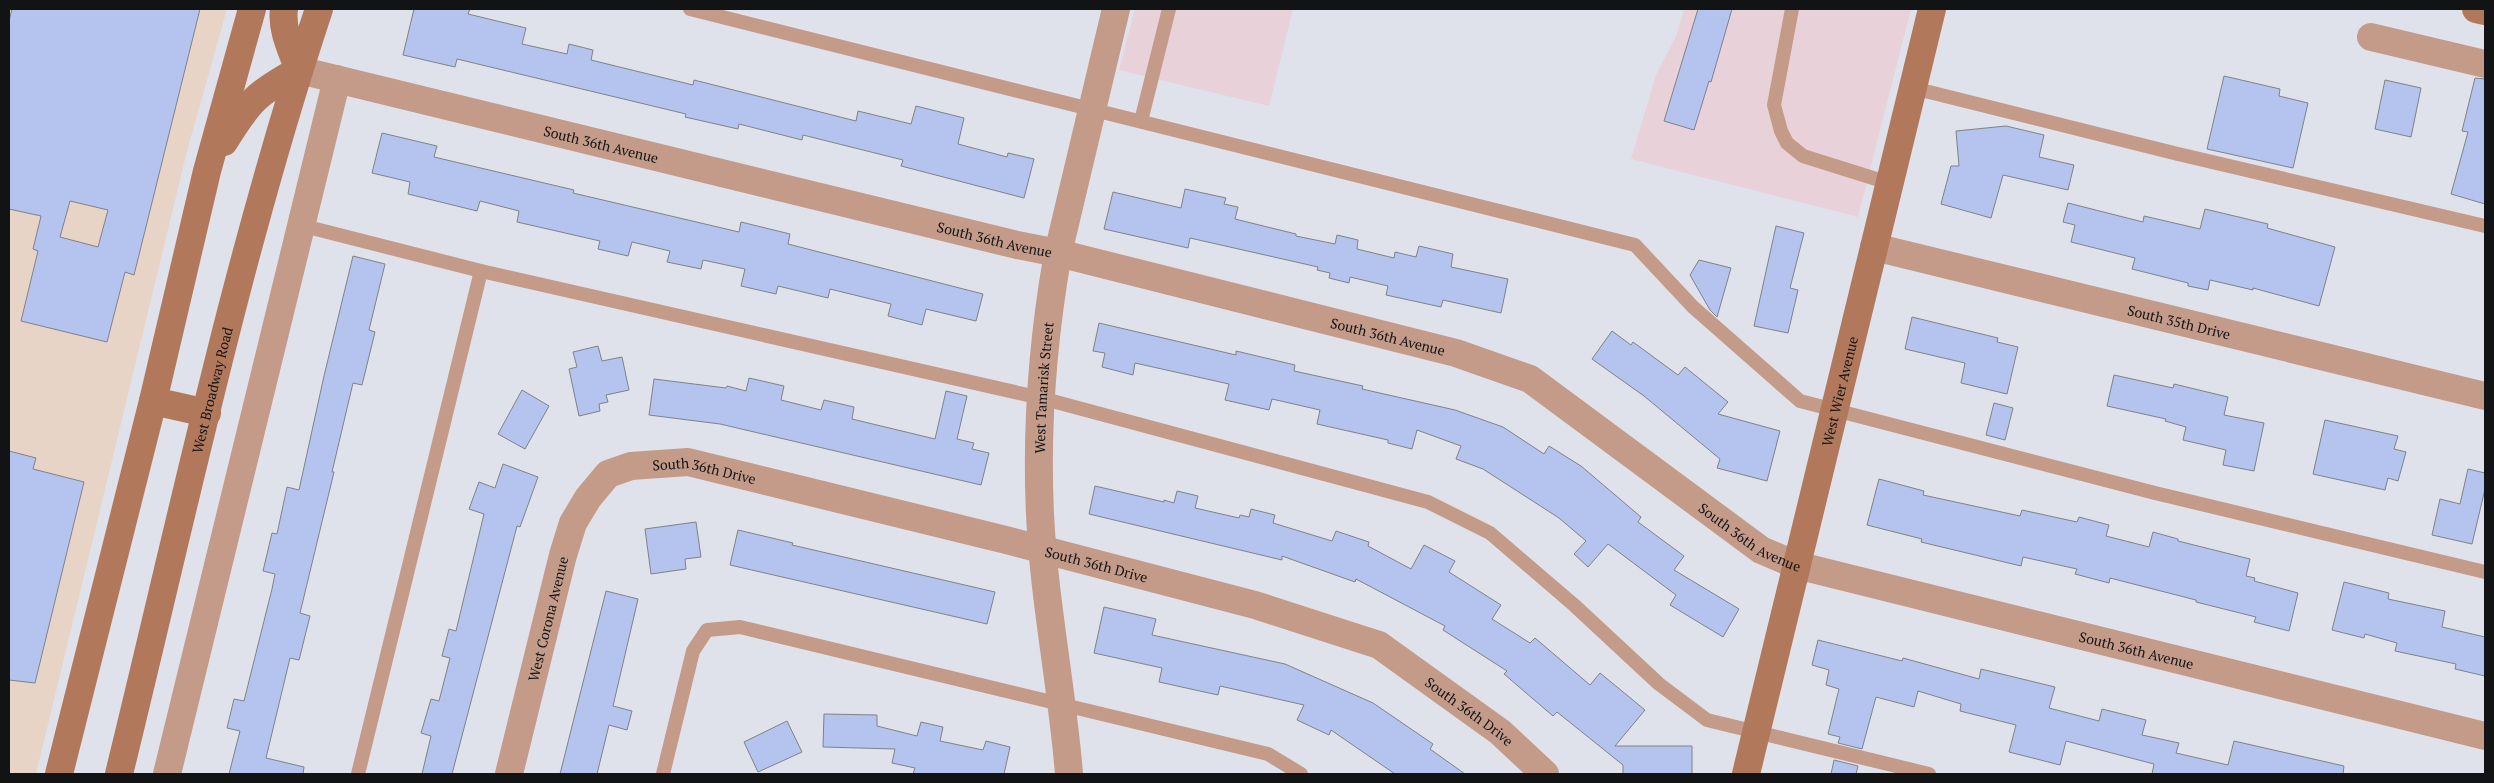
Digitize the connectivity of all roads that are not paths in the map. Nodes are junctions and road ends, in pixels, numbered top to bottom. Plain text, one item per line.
1 (252, 9) edge
2 (284, 9) edge
3 (319, 9) edge
4 (690, 9) edge
5 (1116, 9) edge
6 (1169, 9) edge
7 (1792, 9) edge
8 (1932, 9) edge
9 (2476, 9) edge
10 (2485, 11) edge
11 (2371, 37) dead end
12 (2485, 64) edge
13 (299, 70) junction
14 (337, 79) junction
15 (1913, 88) junction
16 (1091, 108) junction
17 (1142, 121) junction
18 (207, 171) junction
19 (1890, 183) junction
20 (300, 225) junction
21 (2485, 226) edge
22 (1874, 247) junction
23 (1058, 253) junction
24 (481, 271) junction
25 (2485, 396) edge
26 (1041, 398) junction
27 (153, 401) junction
28 (1834, 409) junction
29 (207, 413) junction
30 (608, 474) joint
31 (1043, 550) junction
32 (1796, 565) junction
33 (2485, 572) edge
34 (1062, 704) junction
35 (1756, 732) junction
36 (2485, 736) edge
37 (59, 774) edge
38 (119, 774) edge
39 (167, 774) edge
40 (358, 774) edge
41 (509, 774) edge
42 (664, 774) edge
43 (1069, 774) edge
44 (1301, 774) edge
45 (1545, 774) edge
46 (1746, 774) edge
47 (1929, 774) edge

1 - 18 main road
2 - 13 main road
3 - 13 main road, West Broadway Road
4 - 16 lane
5 - 16 street, West Tamarisk Street
6 - 17 lane
7 - 19 lane
8 - 15 main road, West Wier Avenue
9 - 10 main road
11 - 12 street
13 - 14 street, South 36th Avenue
13 - 18 main road
13 - 29 main road, West Broadway Road
14 - 20 street
14 - 23 street, South 36th Avenue
15 - 19 main road, West Wier Avenue
15 - 21 lane
16 - 17 lane
16 - 23 street, West Tamarisk Street
17 - 28 lane
18 - 27 main road
19 - 22 main road, West Wier Avenue
20 - 24 lane
20 - 39 street
22 - 25 street, South 35th Drive
22 - 28 main road, West Wier Avenue
23 - 26 street, West Tamarisk Street
23 - 32 street, South 36th Avenue
24 - 26 lane
24 - 40 lane
26 - 31 street, West Tamarisk Street
26 - 35 lane
27 - 29 main road
27 - 37 main road
28 - 32 main road, West Wier Avenue
28 - 33 lane
29 - 38 main road, West Broadway Road
30 - 31 street, South 36th Drive
30 - 41 street, West Corona Avenue
31 - 34 street, West Tamarisk Street
31 - 45 street, South 36th Drive
32 - 35 main road, West Wier Avenue
32 - 36 street, South 36th Avenue
34 - 42 lane
34 - 43 street, West Tamarisk Street
34 - 44 lane
35 - 46 main road, West Wier Avenue
35 - 47 lane

